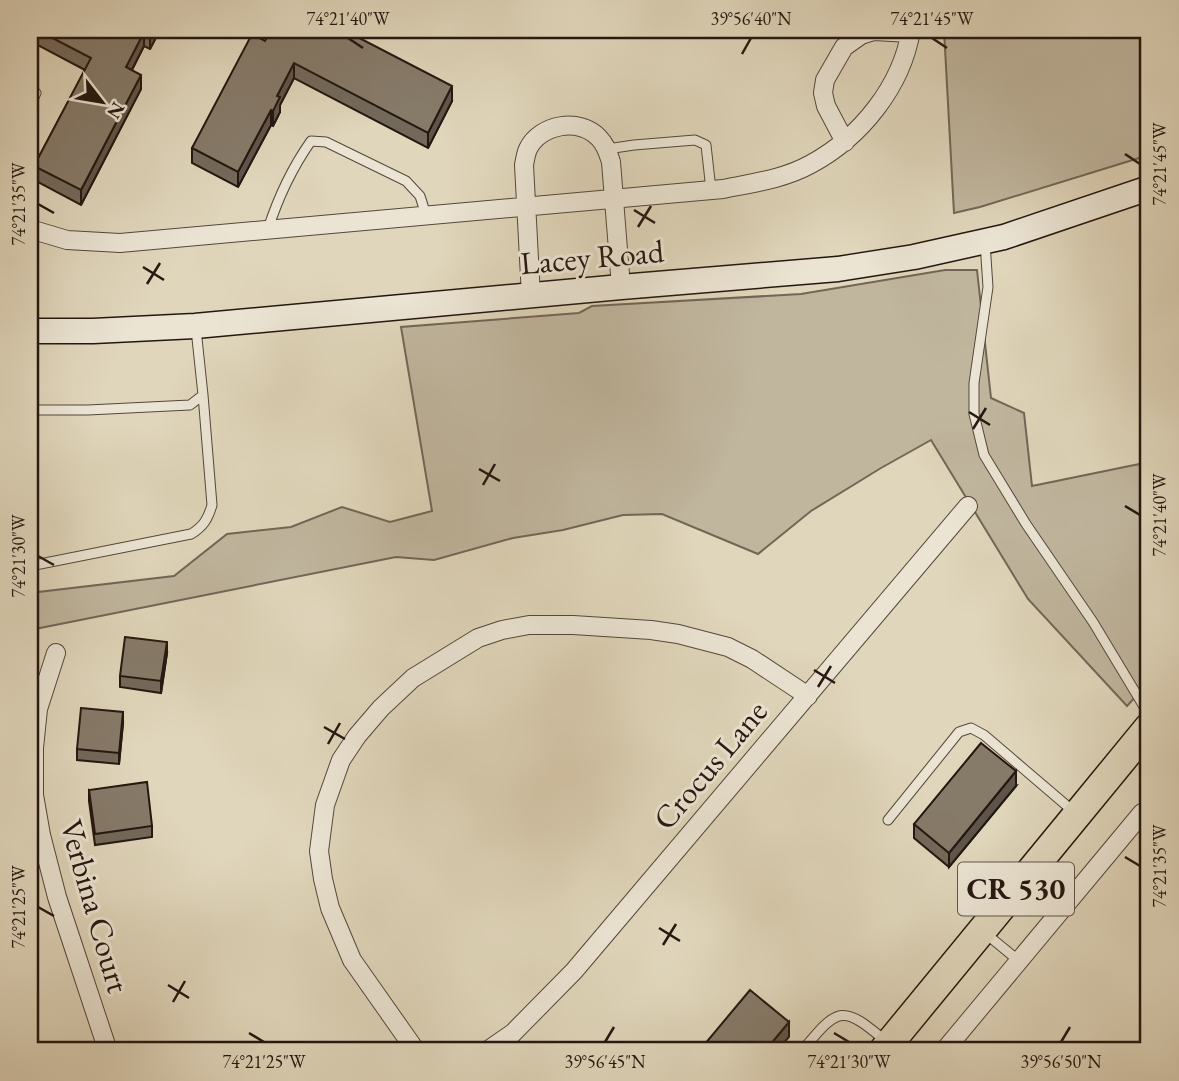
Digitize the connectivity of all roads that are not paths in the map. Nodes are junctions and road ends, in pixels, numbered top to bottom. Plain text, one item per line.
1 (911, 31) edge
2 (30, 89) edge
3 (30, 106) edge
4 (845, 142) junction
5 (607, 149) junction
6 (1149, 188) edge
7 (711, 190) junction
8 (614, 199) junction
9 (527, 207) junction
10 (426, 215) junction
11 (30, 229) edge
12 (268, 230) junction
13 (984, 242) junction
14 (621, 287) junction
15 (531, 296) junction
16 (195, 326) junction
17 (30, 331) edge
18 (203, 395) junction
19 (30, 410) edge
20 (968, 506) dead end
21 (30, 566) edge
22 (56, 653) dead end
23 (808, 696) junction
24 (1147, 731) edge
25 (1142, 813) dead end
26 (1077, 814) junction
27 (888, 820) dead end
28 (982, 930) junction
29 (1018, 961) junction
30 (886, 1047) edge
31 (108, 1051) edge
32 (416, 1051) edge
33 (486, 1051) edge
34 (802, 1051) edge
35 (944, 1051) edge

1 - 4 street
1 - 4 street
2 - 3 lane
4 - 7 street
5 - 7 lane
5 - 8 street
5 - 9 street
6 - 13 main road, Lacey Road
7 - 8 street
8 - 9 street
8 - 14 street
9 - 10 street
9 - 15 street
10 - 12 street
10 - 12 lane
11 - 12 street
13 - 14 main road, Lacey Road
13 - 24 lane
14 - 15 main road, Lacey Road
15 - 16 main road, Lacey Road
16 - 17 main road, Lacey Road
16 - 18 lane
18 - 19 lane
18 - 21 lane
20 - 23 street, Crocus Lane
22 - 31 street, Verbina Court
23 - 32 street
23 - 33 street, Crocus Lane
24 - 26 main road, CR 530
25 - 29 street
26 - 27 lane
26 - 28 main road, CR 530
28 - 29 lane
28 - 30 main road, CR 530
29 - 35 street
30 - 34 lane

